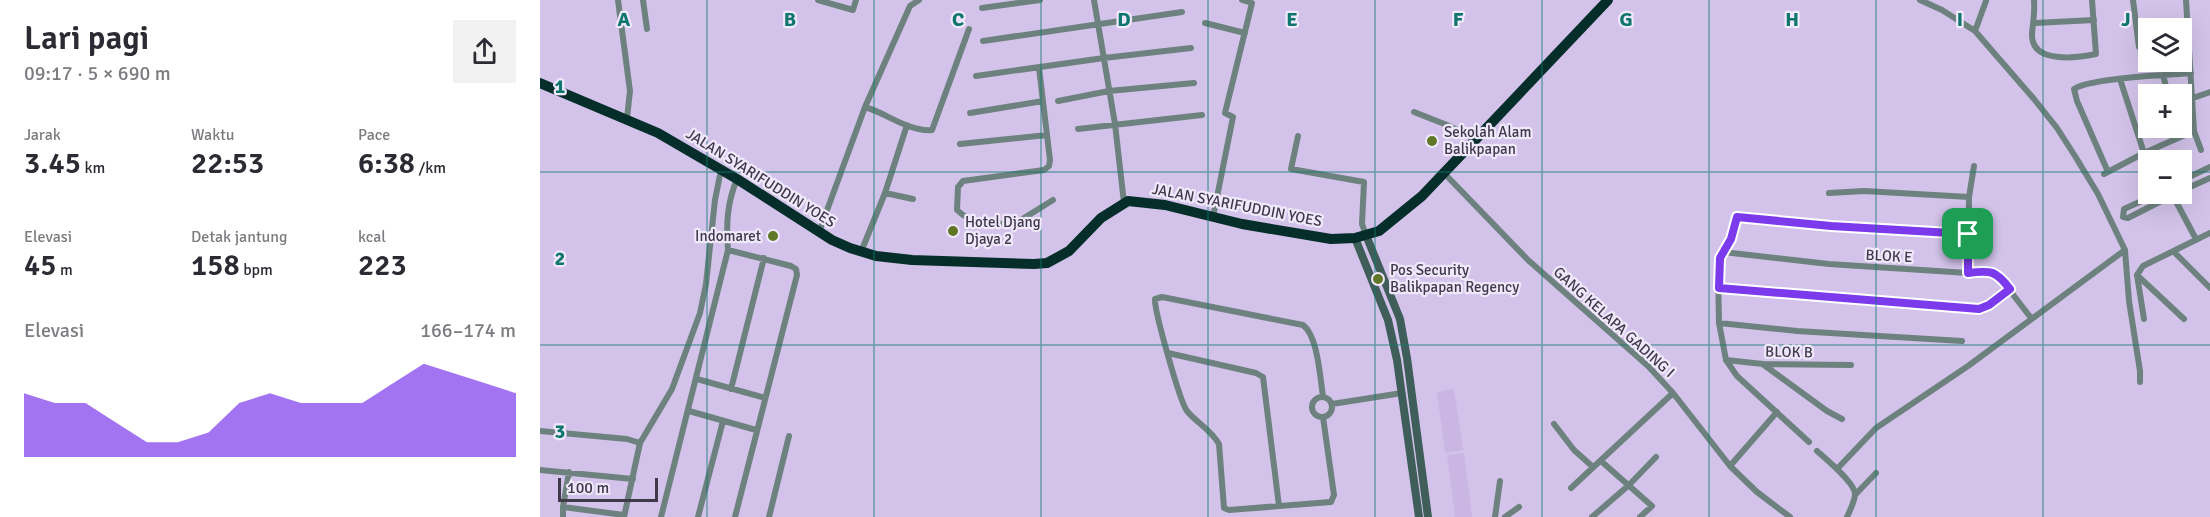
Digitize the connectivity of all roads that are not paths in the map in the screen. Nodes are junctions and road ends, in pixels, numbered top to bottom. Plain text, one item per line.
1 (618, 0) edge
2 (643, 0) edge
3 (818, 0) edge
4 (856, 0) edge
5 (919, 0) edge
6 (1040, 0) edge
7 (1094, 0) edge
8 (1242, 0) edge
9 (1608, 0) edge
10 (1920, 0) edge
11 (2034, 0) edge
12 (2092, 0) edge
13 (2133, 0) edge
14 (2138, 0) edge
15 (2186, 0) edge
16 (1986, 1) edge
17 (982, 8) dead end
18 (1182, 12) dead end
19 (2188, 18) edge
20 (2094, 20) junction
21 (1205, 23) dead end
22 (2035, 23) junction
23 (1098, 24) junction
24 (647, 28) dead end
25 (969, 29) dead end
26 (1975, 31) junction
27 (1245, 33) junction
28 (2138, 39) edge
29 (983, 41) dead end
30 (1191, 48) dead end
31 (1104, 58) junction
32 (1039, 68) junction
33 (2191, 73) joint
34 (2163, 75) junction
35 (976, 76) dead end
36 (2120, 79) junction
37 (1194, 82) dead end
38 (540, 83) edge
39 (2165, 84) edge
40 (1109, 91) junction
41 (2210, 92) edge
42 (2193, 98) junction
43 (1043, 101) junction
44 (1058, 101) dead end
45 (865, 107) junction
46 (1414, 112) dead end
47 (970, 113) dead end
48 (1202, 115) dead end
49 (627, 118) junction
50 (1115, 124) junction
51 (908, 125) junction
52 (1078, 129) dead end
53 (2194, 130) joint
54 (1047, 135) junction
55 (1298, 136) dead end
56 (2176, 138) edge
57 (1476, 139) junction
58 (960, 144) dead end
59 (2143, 150) edge
60 (2150, 150) edge
61 (2201, 150) dead end
62 (2138, 156) edge
63 (1974, 166) dead end
64 (2210, 167) edge
65 (721, 169) junction
66 (1443, 172) junction
67 (2192, 176) edge
68 (2210, 178) edge
69 (737, 179) junction
70 (2192, 186) edge
71 (885, 193) junction
72 (1829, 193) dead end
73 (1969, 197) junction
74 (913, 199) dead end
75 (1053, 200) dead end
76 (1124, 203) junction
77 (2138, 203) edge
78 (2154, 204) edge
79 (2178, 204) edge
80 (1213, 217) junction
81 (819, 232) junction
82 (2210, 233) edge
83 (1968, 234) junction
84 (1366, 235) junction
85 (1355, 238) junction
86 (2196, 239) junction
87 (728, 250) junction
88 (2125, 250) junction
89 (861, 252) junction
90 (1723, 252) junction
91 (2174, 252) junction
92 (764, 258) junction
93 (1968, 273) junction
94 (2137, 275) junction
95 (2208, 285) edge
96 (1719, 288) junction
97 (2010, 289) junction
98 (2031, 318) junction
99 (2144, 319) dead end
100 (2184, 319) dead end
101 (1719, 323) junction
102 (1962, 341) dead end
103 (1168, 353) junction
104 (1726, 360) junction
105 (1408, 362) junction
106 (1398, 364) junction
107 (1762, 364) junction
108 (1851, 365) dead end
109 (696, 379) junction
110 (2140, 382) dead end
111 (732, 388) junction
112 (1402, 393) junction
113 (1673, 393) junction
114 (1323, 396) junction
115 (765, 398) junction
116 (1332, 404) junction
117 (1409, 409) junction
118 (689, 411) junction
119 (1777, 412) junction
120 (1323, 417) junction
121 (1842, 419) dead end
122 (723, 421) junction
123 (1554, 424) dead end
124 (756, 430) junction
125 (540, 431) edge
126 (789, 436) dead end
127 (1809, 442) dead end
128 (640, 443) junction
129 (1817, 451) dead end
130 (1656, 457) dead end
131 (1601, 460) junction
132 (1417, 465) junction
133 (1730, 466) junction
134 (1593, 467) junction
135 (1837, 469) junction
136 (540, 470) edge
137 (569, 472) junction
138 (1876, 473) dead end
139 (633, 479) junction
140 (1500, 481) dead end
141 (1629, 485) junction
142 (1571, 488) dead end
143 (1855, 493) junction
144 (1279, 506) junction
145 (563, 507) junction
146 (1519, 507) dead end
147 (624, 516) edge
148 (563, 517) edge
149 (661, 517) edge
150 (698, 517) edge
151 (735, 517) edge
152 (769, 517) edge
153 (1419, 517) edge
154 (1428, 517) edge
155 (1495, 517) edge
156 (1505, 517) edge
157 (1592, 517) edge
158 (1640, 517) edge
159 (1790, 517) edge
160 (1847, 517) edge

1 - 49 street
2 - 24 street
3 - 4 street
5 - 45 street
6 - 17 street
7 - 23 street
8 - 27 street
9 - 57 highway, JALAN SYARIFUDDIN YOES
10 - 26 street
11 - 22 street
12 - 20 street
13 - 14 street
13 - 28 street
15 - 19 street
16 - 26 street
18 - 23 street
20 - 22 street
20 - 22 street
21 - 27 street
23 - 29 street
23 - 31 street
25 - 51 street
26 - 88 street
27 - 80 street
30 - 31 street
31 - 32 street
31 - 40 street
32 - 35 street
32 - 43 street
33 - 34 street
33 - 42 street
34 - 36 street
34 - 39 street
36 - 59 street
36 - 62 street
37 - 40 street
38 - 49 highway, JALAN SYARIFUDDIN YOES
40 - 44 street
40 - 50 street
41 - 42 street
42 - 53 street
43 - 47 street
43 - 54 street
45 - 51 street
45 - 81 street
46 - 57 street
48 - 50 street
49 - 65 highway, JALAN SYARIFUDDIN YOES
50 - 52 street
50 - 76 street
51 - 71 street
53 - 61 street
54 - 58 street
54 - 75 street
55 - 84 street
56 - 60 street
57 - 66 highway, JALAN SYARIFUDDIN YOES
63 - 73 street
64 - 67 street
65 - 69 highway, JALAN SYARIFUDDIN YOES
65 - 128 street
66 - 84 highway, JALAN SYARIFUDDIN YOES
66 - 113 street, GANG KELAPA GADING I
68 - 70 street
69 - 81 highway, JALAN SYARIFUDDIN YOES
69 - 87 street
71 - 74 street
71 - 89 street
72 - 73 street
73 - 83 street
76 - 80 highway, JALAN SYARIFUDDIN YOES
76 - 89 highway, JALAN SYARIFUDDIN YOES
77 - 78 street
79 - 86 street
80 - 85 highway, JALAN SYARIFUDDIN YOES
81 - 89 highway, JALAN SYARIFUDDIN YOES
82 - 86 street
83 - 90 street
83 - 93 street
84 - 85 highway, JALAN SYARIFUDDIN YOES
84 - 105 street
85 - 106 street
86 - 91 street
87 - 92 street
87 - 109 street
88 - 98 street
88 - 110 street
90 - 93 street, BLOK E
90 - 96 street
91 - 94 street
91 - 95 street
92 - 111 street
92 - 115 street
93 - 97 street, BLOK E
94 - 99 street
94 - 100 street
96 - 97 street
96 - 101 street
97 - 98 street, BLOK E
98 - 135 street
101 - 102 street
101 - 104 street
103 - 114 street
103 - 144 street
103 - 144 street
104 - 107 street, BLOK B
104 - 119 street
105 - 106 street
105 - 117 street
106 - 112 street
107 - 108 street, BLOK B
107 - 121 street
109 - 111 street
109 - 118 street
111 - 115 street
112 - 116 street
112 - 117 street
113 - 131 street
113 - 133 street, GANG KELAPA GADING I
114 - 116 street
114 - 120 street
115 - 124 street
116 - 120 street
117 - 132 street
118 - 122 street
118 - 149 street
119 - 127 street
119 - 133 street
120 - 144 street
122 - 124 street
122 - 150 street
123 - 134 street
124 - 151 street
125 - 128 street
126 - 152 street
128 - 139 street
129 - 135 street
130 - 141 street
131 - 134 street
131 - 141 street
132 - 153 street
132 - 154 street
133 - 159 street, GANG KELAPA GADING I
134 - 142 street
135 - 143 street
136 - 137 street
137 - 139 street
137 - 145 street
138 - 143 street
139 - 147 street
140 - 155 street
141 - 157 street
141 - 158 street
143 - 160 street
145 - 147 street
145 - 148 street
146 - 156 street

